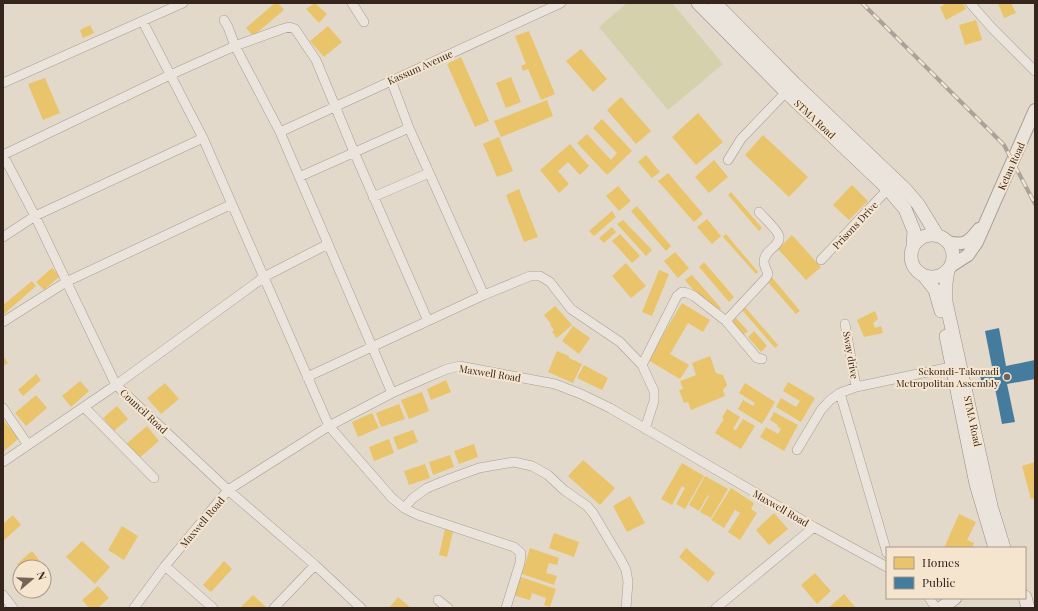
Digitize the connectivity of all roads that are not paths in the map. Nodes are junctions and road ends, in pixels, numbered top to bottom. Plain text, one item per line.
1 (183, 3) edge
2 (352, 3) edge
3 (561, 3) edge
4 (698, 3) edge
5 (715, 3) edge
6 (970, 3) edge
7 (224, 20) dead end
8 (142, 22) junction
9 (364, 22) dead end
10 (234, 46) junction
11 (1035, 71) edge
12 (170, 75) junction
13 (390, 80) junction
14 (3, 82) edge
15 (786, 92) junction
16 (335, 106) junction
17 (1035, 110) edge
18 (410, 128) junction
19 (280, 132) junction
20 (203, 138) junction
21 (354, 152) junction
22 (3, 155) edge
23 (728, 160) dead end
24 (430, 173) junction
25 (299, 177) junction
26 (888, 189) junction
27 (373, 197) junction
28 (232, 204) junction
29 (759, 212) dead end
30 (35, 216) junction
31 (987, 221) junction
32 (937, 235) junction
33 (3, 237) edge
34 (948, 242) junction
35 (328, 244) junction
36 (914, 245) junction
37 (821, 260) dead end
38 (950, 268) junction
39 (924, 276) junction
40 (264, 277) junction
41 (66, 282) junction
42 (484, 295) junction
43 (428, 321) junction
44 (726, 321) junction
45 (3, 322) edge
46 (845, 324) dead end
47 (373, 347) junction
48 (762, 359) dead end
49 (642, 366) junction
50 (951, 366) junction
51 (307, 377) junction
52 (116, 385) junction
53 (856, 387) junction
54 (392, 393) junction
55 (840, 393) junction
56 (84, 407) junction
57 (3, 408) edge
58 (329, 426) junction
59 (645, 429) junction
60 (28, 445) junction
61 (797, 450) dead end
62 (3, 462) edge
63 (154, 478) dead end
64 (228, 490) junction
65 (404, 508) junction
66 (814, 527) junction
67 (995, 547) edge
68 (1004, 547) edge
69 (886, 550) edge
70 (315, 565) junction
71 (165, 566) junction
72 (886, 566) edge
73 (3, 595) edge
74 (930, 599) edge
75 (954, 599) edge
76 (438, 600) dead end
77 (13, 608) edge
78 (134, 608) edge
79 (213, 608) edge
80 (274, 608) edge
81 (361, 608) edge
82 (448, 608) edge
83 (506, 608) edge
84 (626, 608) edge
85 (716, 608) edge
86 (936, 608) edge
87 (941, 608) edge

1 - 8 street
2 - 9 street
3 - 13 street, Kassum Avenue
4 - 15 main road, STMA Road
5 - 32 main road, STMA Road
6 - 11 street
7 - 10 street
8 - 12 street
8 - 14 street
10 - 12 street
10 - 16 street
10 - 19 street
12 - 20 street
12 - 22 street
13 - 16 street, Kassum Avenue
13 - 18 street
15 - 23 street
15 - 26 main road, STMA Road
16 - 19 street, Kassum Avenue
16 - 21 street
17 - 31 street, Ketan Road
18 - 21 street
18 - 24 street
19 - 25 street
20 - 28 street
20 - 30 street
21 - 25 street
21 - 27 street
22 - 30 street, Council Road
24 - 27 street
24 - 42 street
25 - 35 street
26 - 36 main road, STMA Road
26 - 37 street, Prisons Drive
27 - 43 street
28 - 40 street
28 - 41 street
29 - 44 street
30 - 33 street
30 - 41 street, Council Road
31 - 34 street, Ketan Road
31 - 38 street, Ketan Road
32 - 34 main road
32 - 36 main road
34 - 38 main road
35 - 40 street
35 - 47 street
36 - 39 main road
38 - 39 main road
38 - 68 main road, STMA Road
39 - 50 main road, STMA Road
40 - 51 street
40 - 52 street
41 - 45 street
41 - 52 street, Council Road
42 - 43 street
42 - 49 street
43 - 47 street
44 - 48 street
44 - 49 street
46 - 53 street, Sway drive
47 - 51 street
47 - 54 street
49 - 59 street
50 - 53 street
50 - 67 main road, STMA Road
51 - 58 street
52 - 56 street
52 - 64 street, Council Road
53 - 55 street
54 - 58 street, Maxwell Road
54 - 59 street, Maxwell Road
55 - 61 street
55 - 69 street
56 - 60 street
56 - 63 street
57 - 60 street
58 - 64 street, Maxwell Road
58 - 65 street
59 - 66 street, Maxwell Road
60 - 62 street
64 - 70 street, Council Road
64 - 71 street, Maxwell Road
65 - 83 street
65 - 84 street
66 - 72 street, Maxwell Road
66 - 85 street
70 - 80 street
70 - 81 street, Council Road
71 - 78 street, Maxwell Road
71 - 79 street
73 - 77 street
74 - 86 street
75 - 87 main road
76 - 82 street

